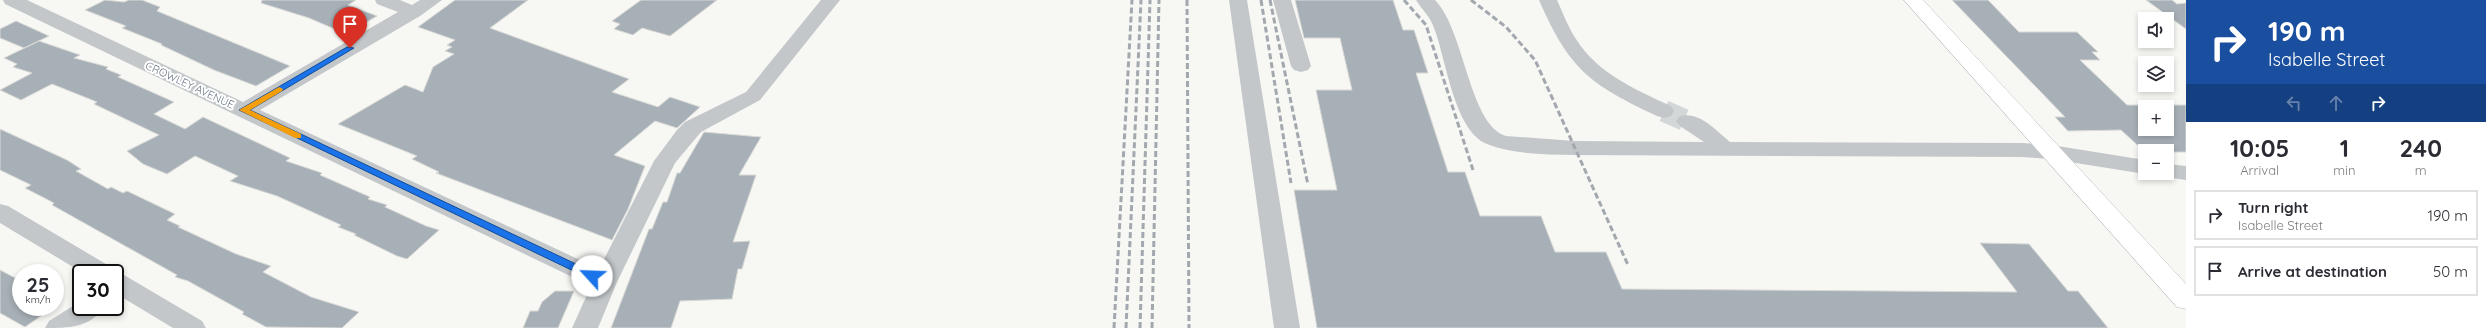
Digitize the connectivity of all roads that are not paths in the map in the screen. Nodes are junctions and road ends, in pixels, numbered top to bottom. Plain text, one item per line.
1 (384, 0) edge
2 (433, 0) edge
3 (831, 0) edge
4 (1282, 0) edge
5 (1425, 0) edge
6 (1548, 0) edge
7 (1913, 0) edge
8 (1240, 1) edge
9 (11, 2) edge
10 (413, 12) junction
11 (1301, 66) dead end
12 (244, 110) junction
13 (1664, 112) tunnel mouth
14 (1687, 121) tunnel mouth
15 (1724, 148) junction
16 (2051, 152) junction
17 (2138, 166) edge
18 (2174, 172) edge
19 (2186, 173) edge
20 (0, 212) edge
21 (87, 264) edge
22 (605, 282) junction
23 (124, 289) edge
24 (2186, 300) edge
25 (77, 316) edge
26 (58, 328) edge
27 (193, 328) edge
28 (585, 328) edge
29 (1287, 328) edge

1 - 10 street
2 - 10 street
3 - 22 street
4 - 11 street
5 - 15 street
6 - 13 street
7 - 16 main road
8 - 29 street
9 - 12 street, CROWLEY AVENUE
10 - 12 street
12 - 22 street, CROWLEY AVENUE
14 - 15 street
15 - 16 street
16 - 17 street
16 - 24 main road
18 - 19 street
20 - 21 street
22 - 28 street
23 - 27 street
25 - 26 street

